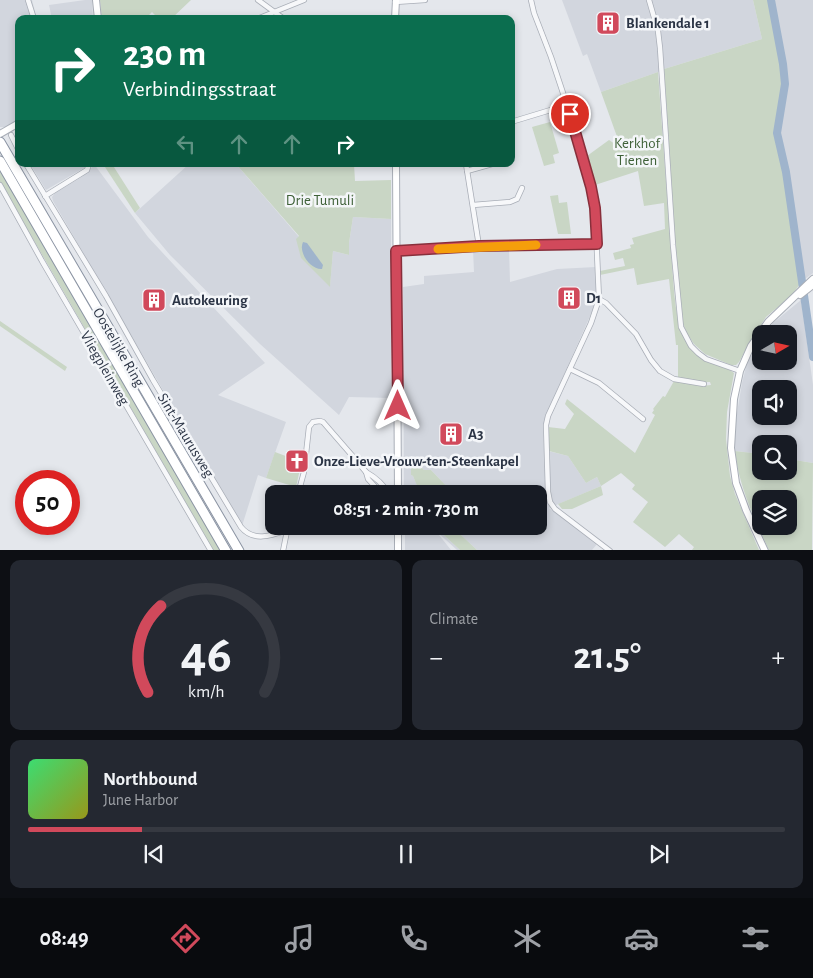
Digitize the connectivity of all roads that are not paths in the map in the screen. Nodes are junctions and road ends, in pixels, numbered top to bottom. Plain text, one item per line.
1 (28, 0) edge
2 (96, 0) edge
3 (258, 0) edge
4 (304, 0) edge
5 (425, 0) edge
6 (531, 0) edge
7 (649, 0) edge
8 (395, 1) edge
9 (275, 12) junction
10 (33, 15) edge
11 (98, 15) edge
12 (267, 15) edge
13 (279, 15) edge
14 (395, 15) edge
15 (567, 104) junction
16 (515, 121) edge
17 (15, 125) edge
18 (0, 134) edge
19 (11, 135) dead end
20 (0, 142) edge
21 (15, 144) edge
22 (0, 161) edge
23 (28, 167) edge
24 (88, 167) edge
25 (396, 167) edge
26 (466, 167) edge
27 (483, 167) edge
28 (467, 172) junction
29 (0, 185) edge
30 (522, 188) dead end
31 (45, 196) junction
32 (473, 205) junction
33 (597, 244) junction
34 (479, 246) junction
35 (396, 251) junction
36 (813, 279) edge
37 (809, 286) edge
38 (599, 300) junction
39 (570, 370) junction
40 (740, 371) junction
41 (704, 384) dead end
42 (643, 419) dead end
43 (366, 472) junction
44 (300, 485) edge
45 (374, 485) edge
46 (382, 485) edge
47 (398, 485) edge
48 (270, 535) edge
49 (286, 535) edge
50 (398, 535) edge
51 (211, 550) edge
52 (226, 550) edge
53 (239, 550) edge
54 (283, 550) edge
55 (398, 550) edge
56 (610, 550) edge
57 (765, 550) edge

1 - 10 street
2 - 11 main road
3 - 9 street
4 - 9 street
5 - 8 street
6 - 15 street
7 - 40 street
8 - 14 main road
9 - 12 street
9 - 13 street
15 - 16 street
15 - 33 street
17 - 18 main road
19 - 21 street
20 - 53 highway, Oostelijke Ring
22 - 52 highway, Oostelijke Ring
23 - 31 street, Sint-Maurusweg
24 - 31 street
25 - 35 main road
26 - 28 street
27 - 28 street
28 - 32 street
29 - 51 street, Vliegpleinweg
30 - 32 street
31 - 48 street, Sint-Maurusweg
32 - 34 street
33 - 34 street
33 - 38 street
34 - 35 street
35 - 47 main road
36 - 37 main road
37 - 40 main road
38 - 39 street
38 - 41 street
39 - 42 street
39 - 56 street
40 - 57 main road
43 - 44 street
43 - 45 street
43 - 46 street
49 - 54 street
50 - 55 main road

